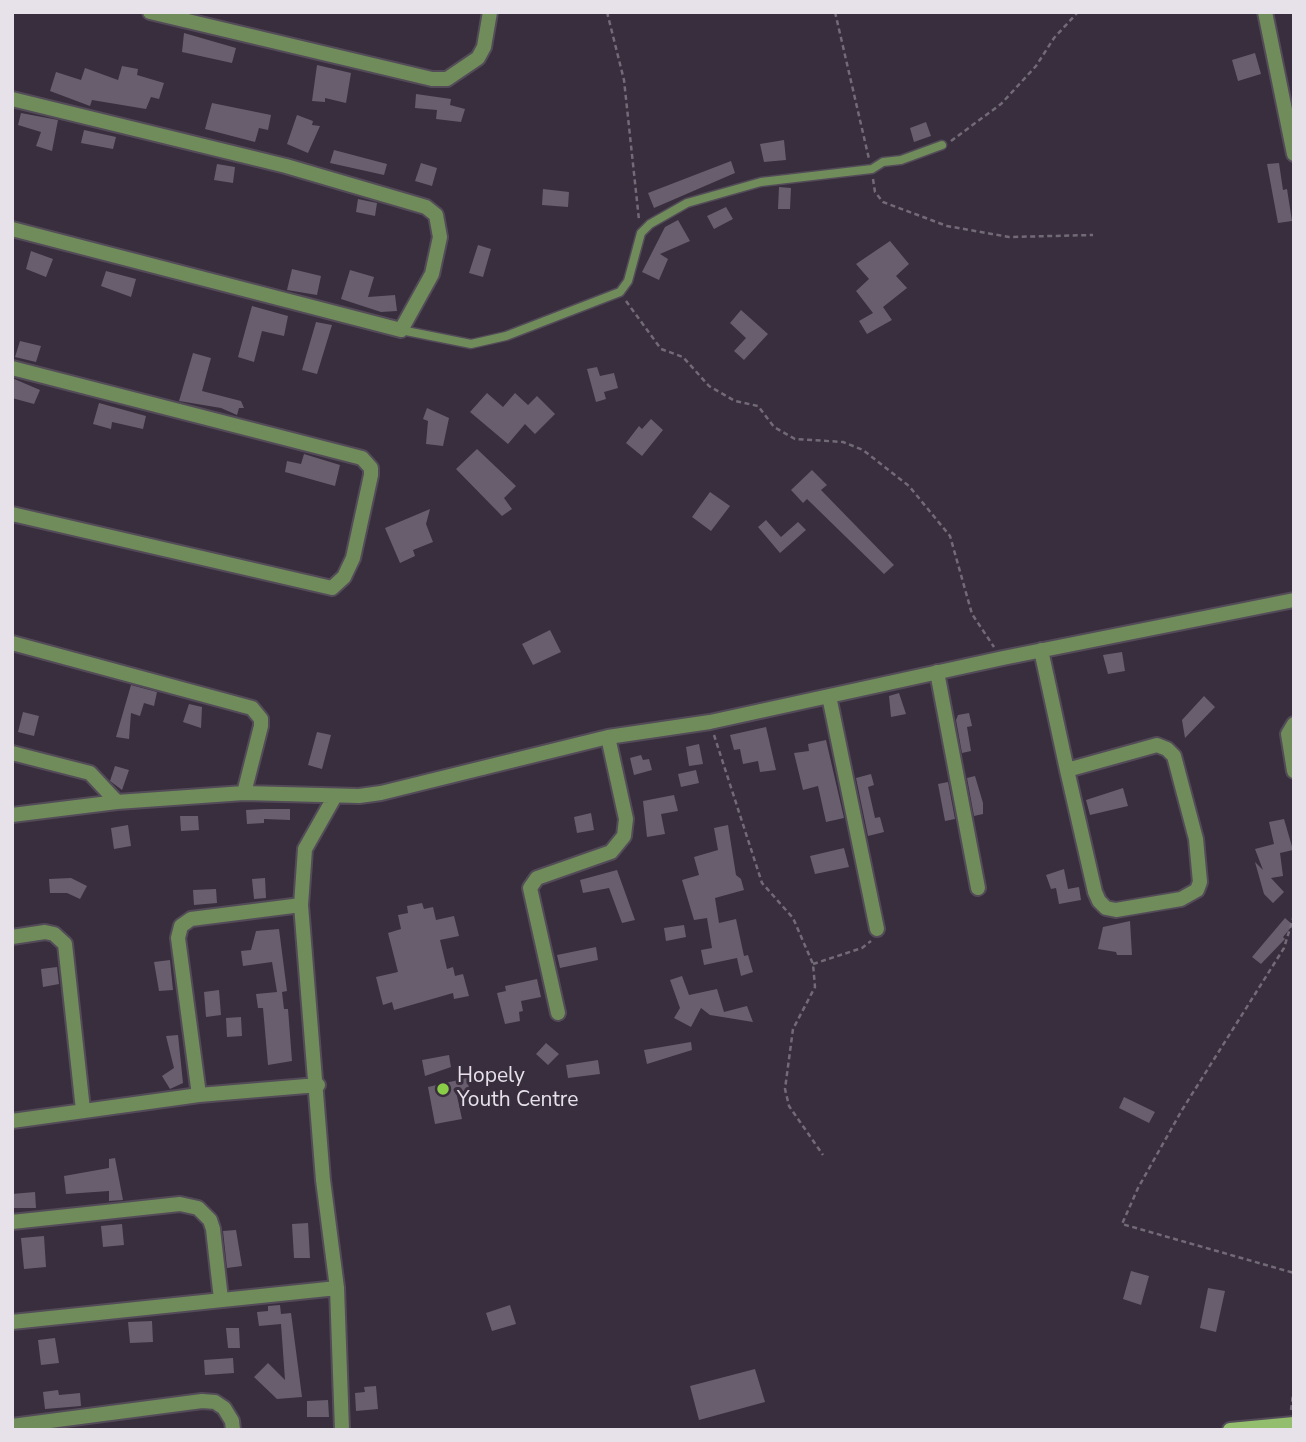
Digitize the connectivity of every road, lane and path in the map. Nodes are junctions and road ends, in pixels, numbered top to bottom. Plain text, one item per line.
1 (150, 12) edge
2 (490, 12) edge
3 (607, 12) edge
4 (835, 12) edge
5 (1077, 12) edge
6 (1265, 12) edge
7 (12, 99) edge
8 (942, 145) joint
9 (1294, 153) edge
10 (872, 169) junction
11 (12, 229) edge
12 (641, 233) junction
13 (1093, 235) dead end
14 (620, 292) junction
15 (401, 330) junction
16 (12, 368) edge
17 (12, 514) edge
18 (1294, 600) edge
19 (12, 643) edge
20 (1041, 650) junction
21 (1003, 658) junction
22 (937, 671) junction
23 (829, 696) junction
24 (710, 722) junction
25 (1294, 724) edge
26 (608, 737) junction
27 (12, 753) edge
28 (1068, 770) junction
29 (1294, 771) edge
30 (244, 793) junction
31 (335, 796) junction
32 (117, 802) junction
33 (12, 815) edge
34 (978, 888) dead end
35 (301, 905) junction
36 (1294, 915) edge
37 (877, 929) joint
38 (12, 937) edge
39 (813, 964) junction
40 (558, 1013) dead end
41 (317, 1084) junction
42 (200, 1096) junction
43 (83, 1110) junction
44 (12, 1121) edge
45 (823, 1155) dead end
46 (12, 1222) edge
47 (1294, 1273) edge
48 (337, 1288) junction
49 (221, 1298) junction
50 (12, 1322) edge
51 (1294, 1386) edge
52 (1293, 1424) edge
53 (12, 1426) edge
54 (233, 1430) edge
55 (342, 1430) edge
56 (1230, 1430) edge

1 - 2 street
3 - 12 path
4 - 10 path
5 - 8 path
6 - 9 street
7 - 15 street
8 - 10 lane
10 - 12 lane
10 - 13 path
11 - 15 street
12 - 14 lane
14 - 15 lane
14 - 21 path
16 - 17 street
18 - 20 street
19 - 30 street
20 - 21 street
20 - 28 street
21 - 22 street
22 - 23 street
22 - 34 street
23 - 24 street
23 - 37 street
24 - 26 street
24 - 39 path
25 - 29 street
26 - 31 street
26 - 40 street
27 - 32 street
28 - 28 street
30 - 31 street
30 - 32 street
31 - 35 street
32 - 33 street
35 - 41 street
35 - 42 street
36 - 47 path
37 - 39 path
38 - 43 street
39 - 45 path
41 - 42 street
41 - 48 street
42 - 43 street
43 - 44 street
46 - 49 street
48 - 49 street
48 - 55 street
49 - 50 street
51 - 52 path
52 - 56 main road
53 - 54 street

